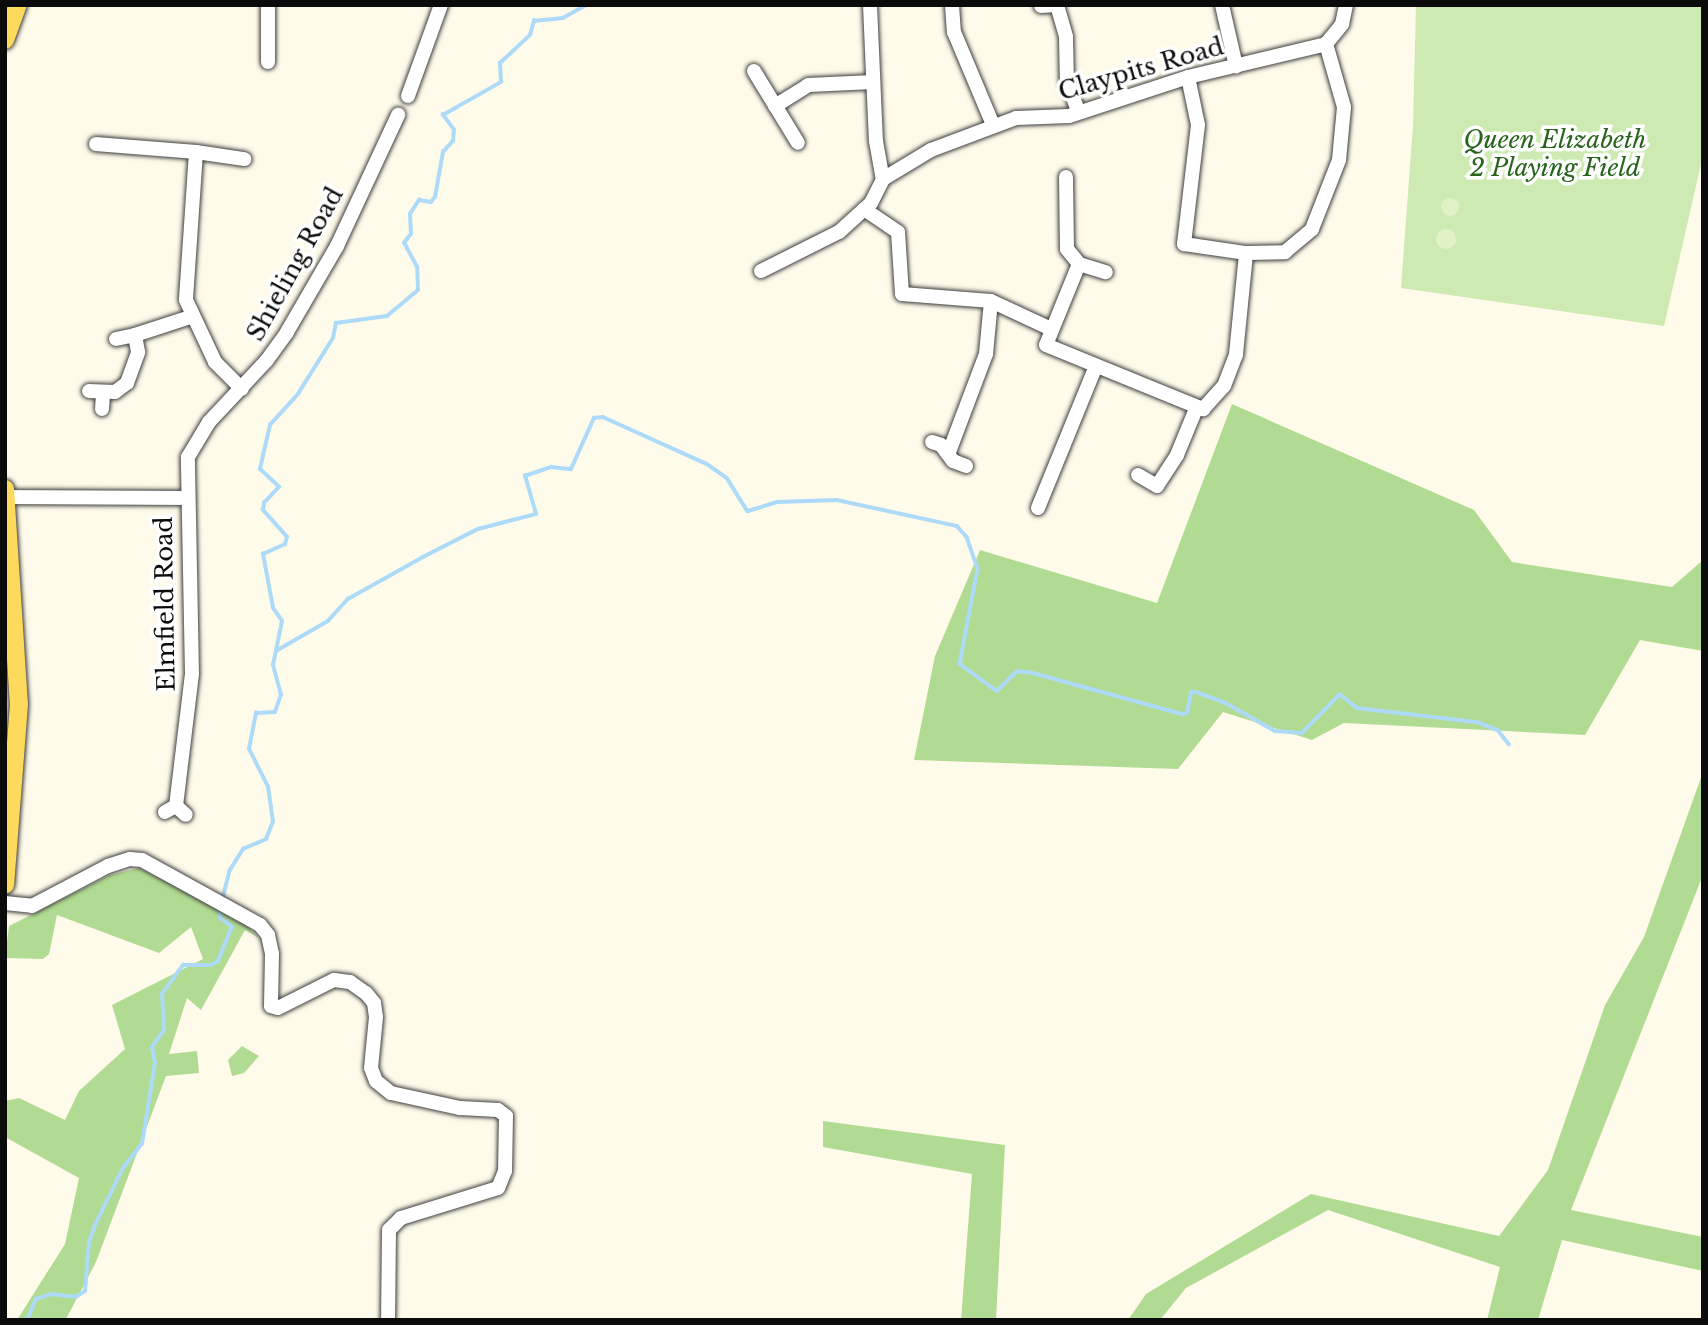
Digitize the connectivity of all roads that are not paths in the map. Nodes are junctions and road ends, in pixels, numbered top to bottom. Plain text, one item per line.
1 (18, 5) edge
2 (268, 5) edge
3 (441, 5) edge
4 (870, 5) edge
5 (952, 5) edge
6 (1057, 5) edge
7 (1222, 5) edge
8 (1346, 5) edge
9 (1041, 6) edge
10 (5, 40) edge
11 (1326, 44) junction
12 (268, 62) dead end
13 (1236, 66) junction
14 (754, 71) dead end
15 (1188, 77) junction
16 (873, 82) junction
17 (408, 96) dead end
18 (775, 106) junction
19 (1079, 112) junction
20 (398, 115) dead end
21 (993, 125) junction
22 (798, 142) dead end
23 (96, 144) dead end
24 (196, 152) junction
25 (244, 159) dead end
26 (1066, 177) dead end
27 (883, 179) junction
28 (864, 209) junction
29 (1246, 253) junction
30 (1079, 264) junction
31 (761, 271) dead end
32 (1106, 272) dead end
33 (991, 301) junction
34 (193, 316) junction
35 (1051, 329) junction
36 (135, 335) junction
37 (116, 339) dead end
38 (1095, 368) junction
39 (242, 389) junction
40 (1196, 409) junction
41 (102, 410) dead end
42 (932, 442) dead end
43 (949, 452) junction
44 (966, 466) dead end
45 (1138, 475) dead end
46 (5, 489) edge
47 (6, 497) edge
48 (187, 498) junction
49 (1038, 508) dead end
50 (12, 704) edge
51 (176, 811) dead end
52 (5, 884) edge
53 (5, 903) edge
54 (388, 1320) edge

1 - 10 main road
2 - 12 street
3 - 17 street
4 - 16 street
5 - 21 street
6 - 9 street
6 - 19 street
7 - 13 street
8 - 11 street
11 - 13 street, Claypits Road
11 - 29 street
13 - 15 street, Claypits Road
14 - 18 street
15 - 19 street, Claypits Road
15 - 29 street
16 - 18 street
16 - 27 street
18 - 22 street
19 - 21 street, Claypits Road
20 - 39 street, Shieling Road
21 - 27 street, Claypits Road
23 - 24 street
24 - 25 street
24 - 34 street
26 - 30 street
27 - 28 street, Claypits Road
28 - 31 street, Claypits Road
28 - 33 street
29 - 40 street
30 - 32 street
30 - 35 street
33 - 35 street
33 - 43 street
34 - 36 street
34 - 39 street
35 - 38 street
36 - 37 street
36 - 41 street
38 - 40 street
38 - 49 street
39 - 48 street, Shieling Road
40 - 45 street
42 - 43 street
43 - 44 street
46 - 47 main road
47 - 48 street, Elmfield Road
47 - 50 main road
48 - 51 street, Elmfield Road
50 - 52 main road
53 - 54 street

